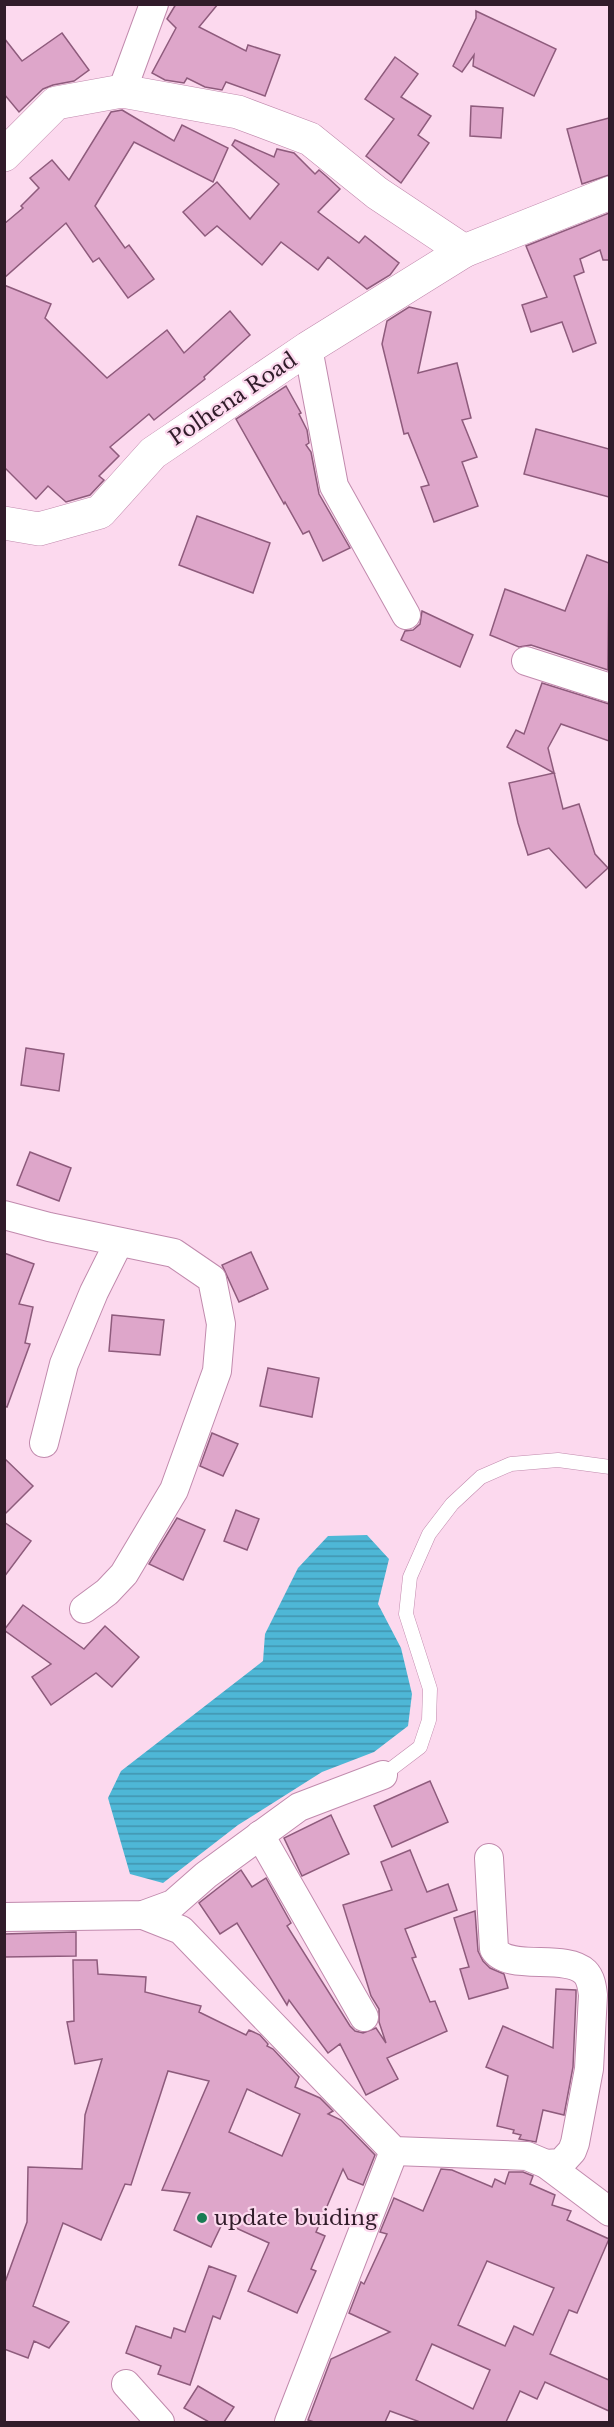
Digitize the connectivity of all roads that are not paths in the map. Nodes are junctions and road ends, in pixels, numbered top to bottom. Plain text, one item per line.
1 (154, 4) edge
2 (122, 91) junction
3 (4, 155) edge
4 (609, 193) edge
5 (464, 251) junction
6 (308, 348) junction
7 (4, 523) edge
8 (406, 615) dead end
9 (526, 661) dead end
10 (609, 688) edge
11 (4, 1215) edge
12 (119, 1242) junction
13 (44, 1443) dead end
14 (609, 1467) edge
15 (84, 1609) dead end
16 (382, 1775) joint
17 (261, 1835) junction
18 (489, 1858) dead end
19 (143, 1915) junction
20 (4, 1917) edge
21 (364, 2017) dead end
22 (394, 2151) junction
23 (546, 2164) junction
24 (609, 2212) edge
25 (126, 2384) dead end
26 (160, 2422) edge
27 (289, 2422) edge

1 - 2 street
2 - 3 street
2 - 5 street
4 - 5 street, Polhena Road
5 - 6 street, Polhena Road
6 - 7 street, Polhena Road
6 - 8 street
9 - 10 street
11 - 12 street
12 - 13 street
12 - 15 street
14 - 16 lane
16 - 17 street
17 - 19 street
17 - 21 street
18 - 23 street
19 - 20 street
19 - 22 street
22 - 23 street
22 - 27 street
23 - 24 street
25 - 26 street

